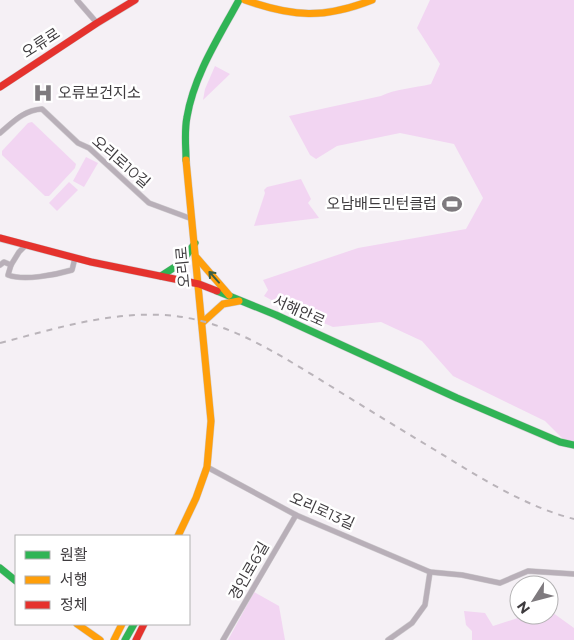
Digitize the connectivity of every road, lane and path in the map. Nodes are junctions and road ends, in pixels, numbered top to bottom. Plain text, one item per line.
1 (77, 0) edge
2 (135, 0) edge
3 (239, 0) edge
4 (245, 0) edge
5 (372, 0) edge
6 (97, 23) junction
7 (0, 87) edge
8 (0, 133) edge
9 (193, 220) junction
10 (0, 238) edge
11 (195, 243) junction
12 (26, 245) junction
13 (75, 258) junction
14 (196, 258) junction
15 (0, 265) edge
16 (11, 265) junction
17 (161, 276) junction
18 (199, 284) junction
19 (231, 297) junction
20 (240, 301) junction
21 (202, 323) junction
22 (574, 445) edge
23 (207, 467) junction
24 (296, 514) junction
25 (178, 535) edge
26 (0, 568) edge
27 (430, 572) junction
28 (574, 574) edge
29 (15, 579) edge
30 (78, 625) edge
31 (122, 625) edge
32 (133, 625) edge
33 (144, 625) edge
34 (100, 640) edge
35 (114, 640) edge
36 (125, 640) edge
37 (136, 640) edge
38 (223, 640) edge
39 (388, 640) edge

1 - 6 street
2 - 6 main road, 오류로
3 - 9 main road, 오리로
4 - 5 main road
6 - 7 main road, 오류로
8 - 9 street, 오리로10길
9 - 11 main road, 오리로
10 - 12 main road, 서해안로
11 - 14 main road, 오리로
11 - 17 main road
12 - 13 main road, 서해안로
12 - 16 street
13 - 16 street
13 - 17 main road, 서해안로
14 - 18 main road, 오리로
19 -> 14 main road
15 - 16 street
17 - 18 main road, 서해안로
18 - 19 main road, 서해안로
18 - 21 main road, 오리로
19 - 20 main road, 서해안로
20 - 21 main road
20 - 22 main road, 서해안로
21 - 23 main road, 오리로
23 - 24 street, 오리로13길
23 - 25 main road, 오리로
24 - 27 street, 오리로13길
24 - 38 street, 경인로6길
26 - 29 main road
27 - 28 street, 오리로13길
27 - 39 street
30 - 34 main road
31 - 35 main road
32 - 36 main road
33 - 37 main road

